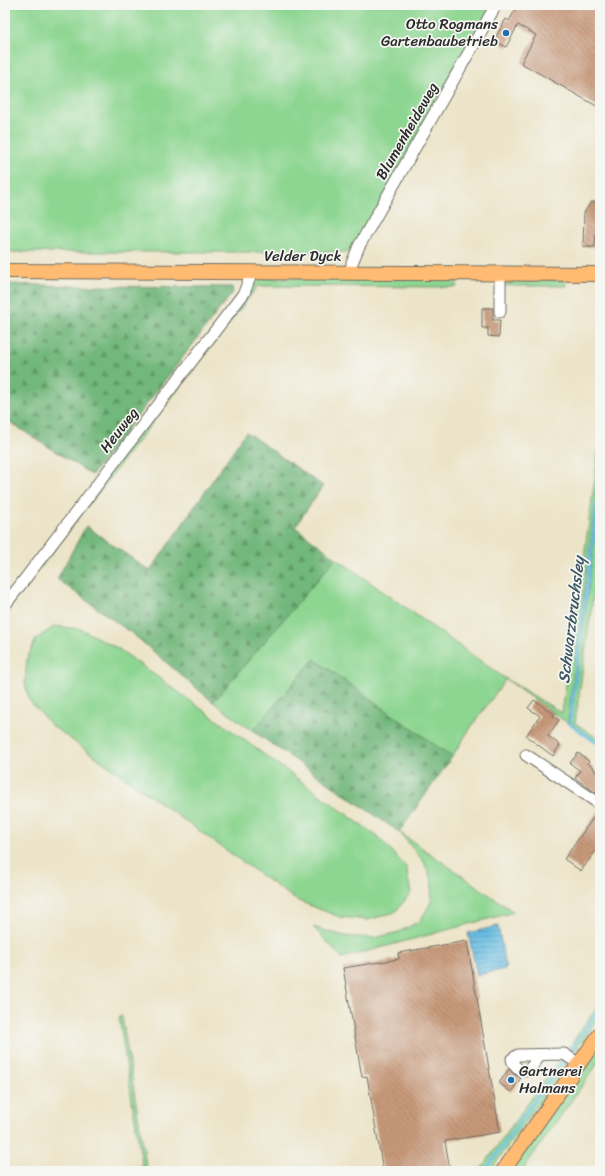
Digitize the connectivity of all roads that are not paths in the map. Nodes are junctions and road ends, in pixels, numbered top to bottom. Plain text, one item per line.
1 (496, 5) edge
2 (5, 270) edge
3 (252, 272) junction
4 (351, 273) junction
5 (500, 273) junction
6 (600, 274) edge
7 (500, 312) dead end
8 (5, 605) edge
9 (526, 755) dead end
10 (600, 804) edge
11 (600, 1034) edge
12 (540, 1055) dead end
13 (579, 1064) junction
14 (503, 1171) edge

1 - 4 street, Blumenheideweg
2 - 3 main road, Velder Dyck
3 - 4 main road, Velder Dyck
3 - 8 street, Heuweg
4 - 5 main road, Velder Dyck
5 - 6 main road, Velder Dyck
5 - 7 street
9 - 10 street
11 - 13 main road
12 - 13 street
13 - 14 main road

